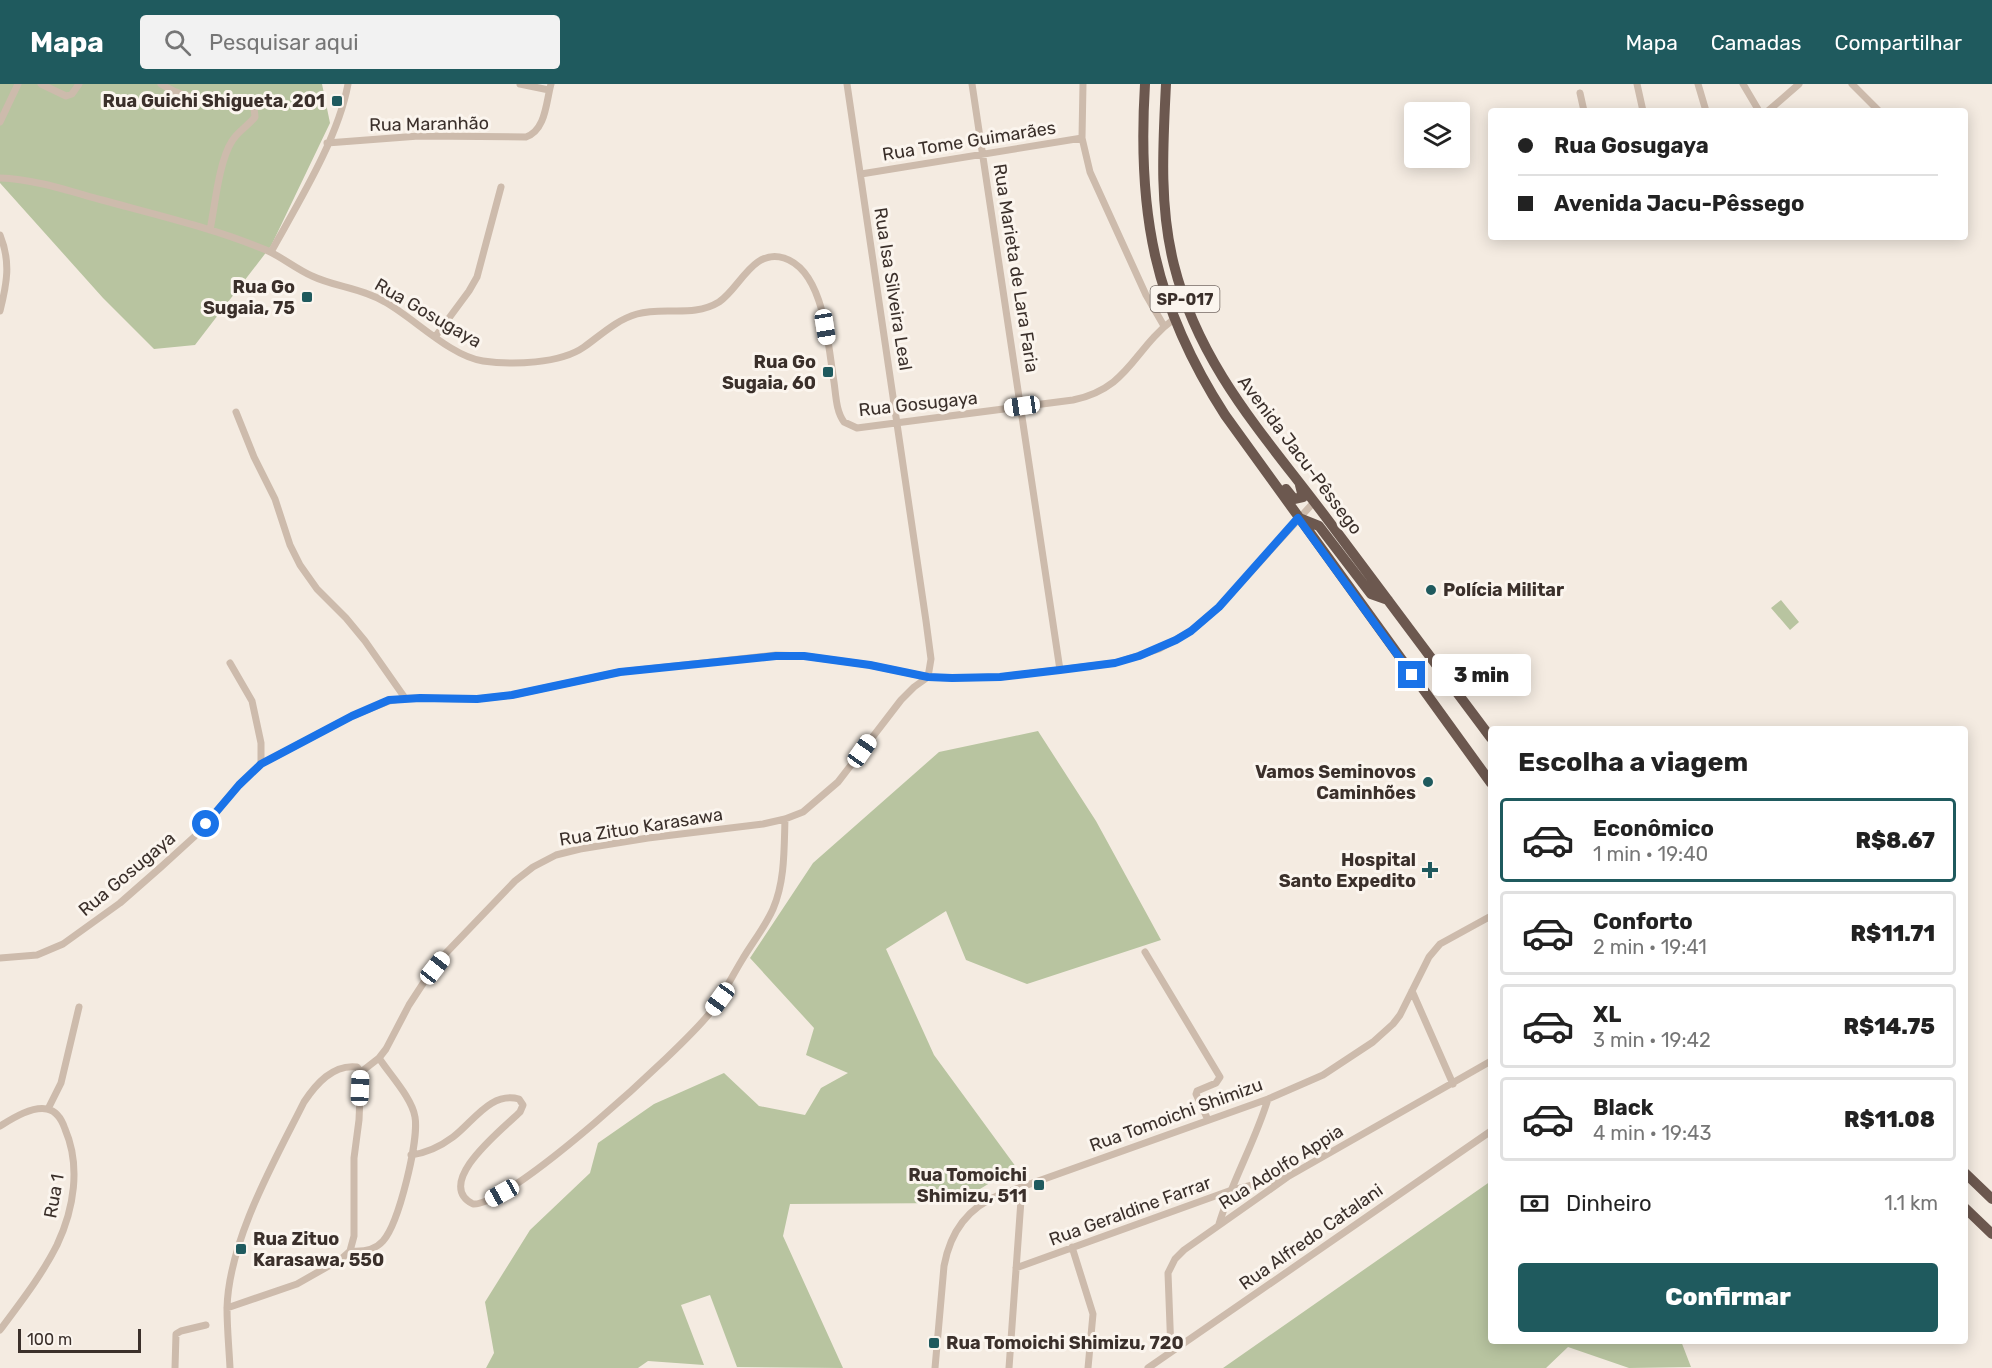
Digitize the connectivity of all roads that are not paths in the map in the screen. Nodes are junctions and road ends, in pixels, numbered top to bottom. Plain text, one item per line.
1 (18, 84) edge
2 (41, 84) edge
3 (78, 84) edge
4 (161, 84) edge
5 (348, 84) edge
6 (520, 84) edge
7 (847, 84) edge
8 (972, 84) edge
9 (1083, 84) edge
10 (1145, 84) edge
11 (1166, 84) edge
12 (1637, 84) edge
13 (1698, 84) edge
14 (1743, 84) edge
15 (1799, 84) edge
16 (1852, 84) edge
17 (550, 87) edge
18 (1580, 93) dead end
19 (1583, 108) edge
20 (1642, 108) edge
21 (1705, 108) edge
22 (1757, 108) edge
23 (1771, 108) edge
24 (1876, 108) edge
25 (0, 122) edge
26 (1082, 138) junction
27 (327, 143) junction
28 (983, 155) junction
29 (861, 174) junction
30 (0, 178) edge
31 (501, 187) dead end
32 (210, 230) junction
33 (0, 235) edge
34 (271, 252) junction
35 (0, 311) edge
36 (1174, 319) junction
37 (1164, 326) junction
38 (435, 337) junction
39 (1022, 406) junction
40 (236, 412) dead end
41 (898, 424) junction
42 (1239, 435) junction
43 (1300, 483) junction
44 (1314, 501) junction
45 (1298, 518) junction
46 (1389, 600) junction
47 (230, 663) dead end
48 (1060, 670) junction
49 (928, 677) junction
50 (405, 699) junction
51 (1488, 734) edge
52 (261, 764) junction
53 (1480, 768) junction
54 (1488, 772) edge
55 (1488, 779) edge
56 (785, 819) junction
57 (1488, 918) edge
58 (1145, 951) dead end
59 (0, 958) edge
60 (1412, 991) junction
61 (79, 1007) dead end
62 (379, 1059) junction
63 (1488, 1063) edge
64 (360, 1070) junction
65 (1453, 1084) junction
66 (1268, 1099) junction
67 (48, 1109) junction
68 (1208, 1120) junction
69 (0, 1126) edge
70 (1488, 1133) edge
71 (411, 1155) junction
72 (1289, 1176) junction
73 (1968, 1176) edge
74 (1022, 1186) junction
75 (1229, 1191) junction
76 (1992, 1199) edge
77 (1968, 1211) edge
78 (1219, 1224) junction
79 (1992, 1234) edge
80 (1072, 1247) junction
81 (350, 1251) junction
82 (1016, 1268) junction
83 (227, 1308) junction
84 (206, 1325) dead end
85 (0, 1330) edge
86 (1171, 1352) junction
87 (175, 1368) edge
88 (230, 1368) edge
89 (935, 1368) edge
90 (1009, 1368) edge
91 (1088, 1368) edge
92 (1148, 1368) edge

1 - 25 street
2 - 3 street
4 - 32 street
5 - 27 street
6 - 17 street
7 - 29 street, Rua Isa Silveira Leal
8 - 28 street, Rua Marieta de Lara Faria
9 - 26 street
10 - 36 highway, Avenida Jacu-Pêssego / SP-017
11 - 43 highway, Avenida Jacu-Pêssego / SP-017
12 - 20 street
13 - 21 street
14 - 22 street
15 - 23 street
16 - 24 street
17 - 27 street, Rua Maranhão
18 - 19 street
26 - 28 street, Rua Tome Guimarães
26 - 37 street
27 - 34 street
28 - 29 street, Rua Tome Guimarães
28 - 39 street, Rua Marieta de Lara Faria
29 - 41 street, Rua Isa Silveira Leal
30 - 32 street, Rua Gosugaya
31 - 38 street
32 - 34 street, Rua Gosugaya
33 - 35 street
34 - 38 street, Rua Gosugaya
36 - 37 street, Rua Gosugaya
36 - 42 highway, Avenida Jacu-Pêssego / SP-017
37 - 39 street, Rua Gosugaya
38 - 41 street, Rua Gosugaya
39 - 41 street, Rua Gosugaya
39 - 48 street, Rua Marieta de Lara Faria
40 - 50 street
41 - 49 street, Rua Isa Silveira Leal
42 - 43 highway
42 - 45 highway, Avenida Jacu-Pêssego / SP-017
43 - 44 highway, Avenida Jacu-Pêssego / SP-017
44 - 45 street, Rua Gosugaya
44 - 46 highway, Avenida Jacu-Pêssego / SP-017
45 - 46 highway
45 - 48 street, Rua Gosugaya
45 - 53 highway, Avenida Jacu-Pêssego / SP-017
46 - 51 highway, Avenida Jacu-Pêssego / SP-017
47 - 52 street
48 - 49 street, Rua Gosugaya
49 - 50 street, Rua Gosugaya
49 - 56 street, Rua Zituo Karasawa
50 - 52 street, Rua Gosugaya
52 - 59 street, Rua Gosugaya
53 - 54 highway
53 - 55 highway, Avenida Jacu-Pêssego / SP-017
56 - 62 street, Rua Zituo Karasawa
56 - 71 street
57 - 60 street, Rua Tomoichi Shimizu
58 - 68 street
60 - 65 street
60 - 66 street, Rua Tomoichi Shimizu
61 - 67 street
62 - 64 street, Rua Zituo Karasawa
62 - 71 street
63 - 65 street, Rua Adolfo Appia
64 - 81 street
64 - 83 street, Rua Zituo Karasawa
65 - 72 street, Rua Adolfo Appia
66 - 68 street, Rua Tomoichi Shimizu
66 - 75 street
67 - 69 street
67 - 85 street, Rua 1
68 - 74 street, Rua Tomoichi Shimizu
70 - 86 street, Rua Alfredo Catalani
71 - 81 street
72 - 75 street, Rua Geraldine Farrar
72 - 78 street, Rua Adolfo Appia
73 - 76 highway
74 - 82 street
74 - 89 street, Rua Tomoichi Shimizu
75 - 78 street
75 - 80 street, Rua Geraldine Farrar
77 - 79 highway
78 - 86 street, Rua Adolfo Appia
80 - 82 street, Rua Geraldine Farrar
80 - 91 street
81 - 83 street
82 - 90 street
83 - 88 street, Rua Zituo Karasawa
84 - 87 street
86 - 92 street, Rua Alfredo Catalani

